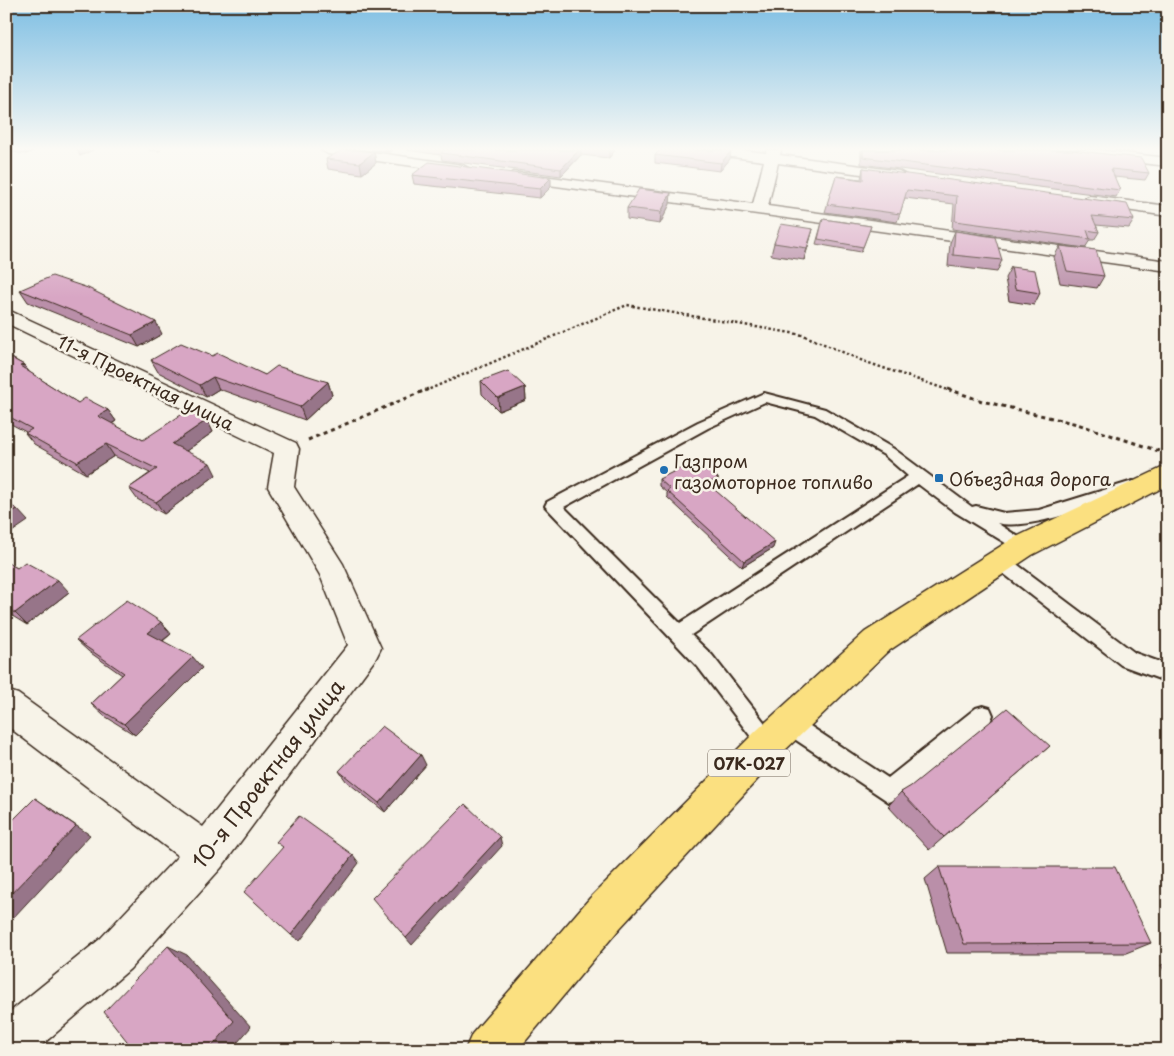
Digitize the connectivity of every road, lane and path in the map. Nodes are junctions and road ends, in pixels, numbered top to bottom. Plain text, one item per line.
1 (683, 199) edge
2 (762, 199) edge
3 (1081, 199) edge
4 (759, 210) junction
5 (1168, 211) edge
6 (1168, 266) edge
7 (6, 315) edge
8 (286, 449) junction
9 (1163, 470) edge
10 (918, 476) junction
11 (961, 508) junction
12 (1011, 554) junction
13 (678, 634) junction
14 (1168, 674) edge
15 (6, 705) edge
16 (983, 715) dead end
17 (778, 733) junction
18 (207, 854) junction
19 (6, 1045) edge
20 (488, 1050) edge

1 - 4 street
2 - 4 street
3 - 5 street
4 - 6 street
7 - 8 street, 11-я Проектная улица
8 - 9 path
8 - 18 street, 10-я Проектная улица
9 - 11 lane
9 - 12 main road, 07К-027
10 - 11 lane
10 - 13 lane
10 - 13 lane
11 - 12 lane
12 - 14 lane
12 - 17 main road, 07К-027
13 - 17 lane
15 - 18 street
16 - 17 lane
17 - 20 main road, 07К-027
18 - 19 street, 10-я Проектная улица

